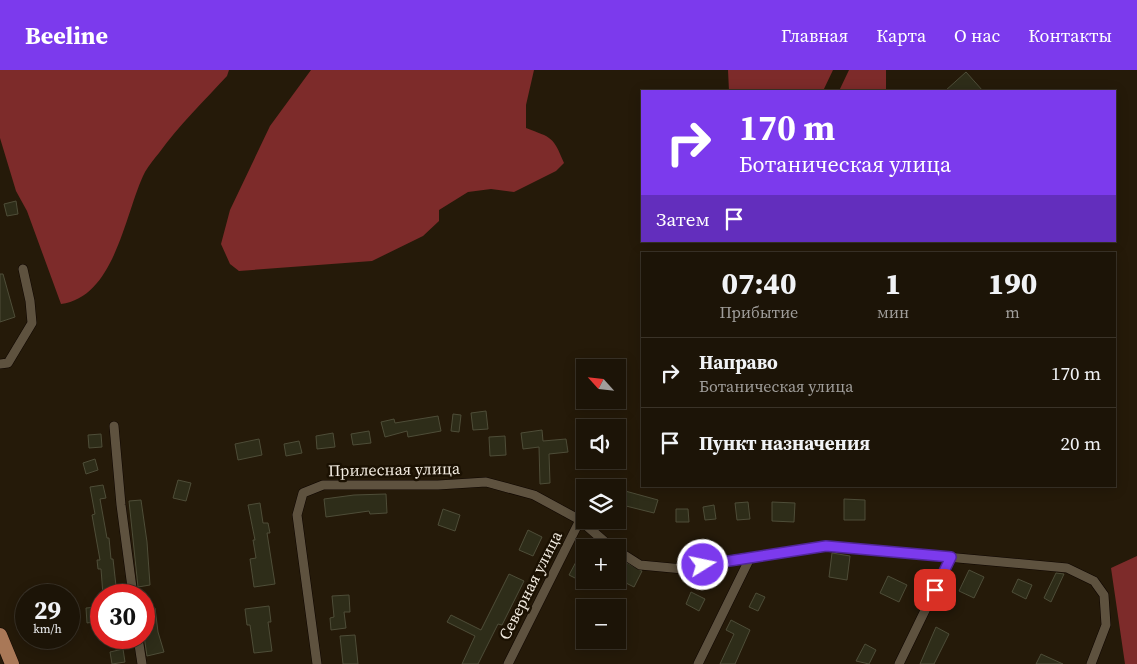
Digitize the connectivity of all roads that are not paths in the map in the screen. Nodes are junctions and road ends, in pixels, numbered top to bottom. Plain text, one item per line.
1 (23, 269) dead end
2 (4, 364) edge
3 (114, 426) dead end
4 (576, 518) edge
5 (576, 528) edge
6 (590, 529) edge
7 (602, 539) edge
8 (626, 556) edge
9 (951, 557) junction
10 (750, 558) junction
11 (132, 584) edge
12 (0, 635) edge
13 (140, 649) edge
14 (12, 664) edge
15 (142, 664) edge
16 (317, 664) edge
17 (508, 664) edge
18 (698, 664) edge
19 (899, 664) edge
20 (1091, 664) edge

1 - 2 street
3 - 11 street
4 - 16 street, Прилесная улица
5 - 17 street, Северная улица
6 - 7 street, Прилесная улица
8 - 10 street
9 - 10 street
9 - 19 street
9 - 20 street
10 - 18 street
12 - 14 main road
13 - 15 street

